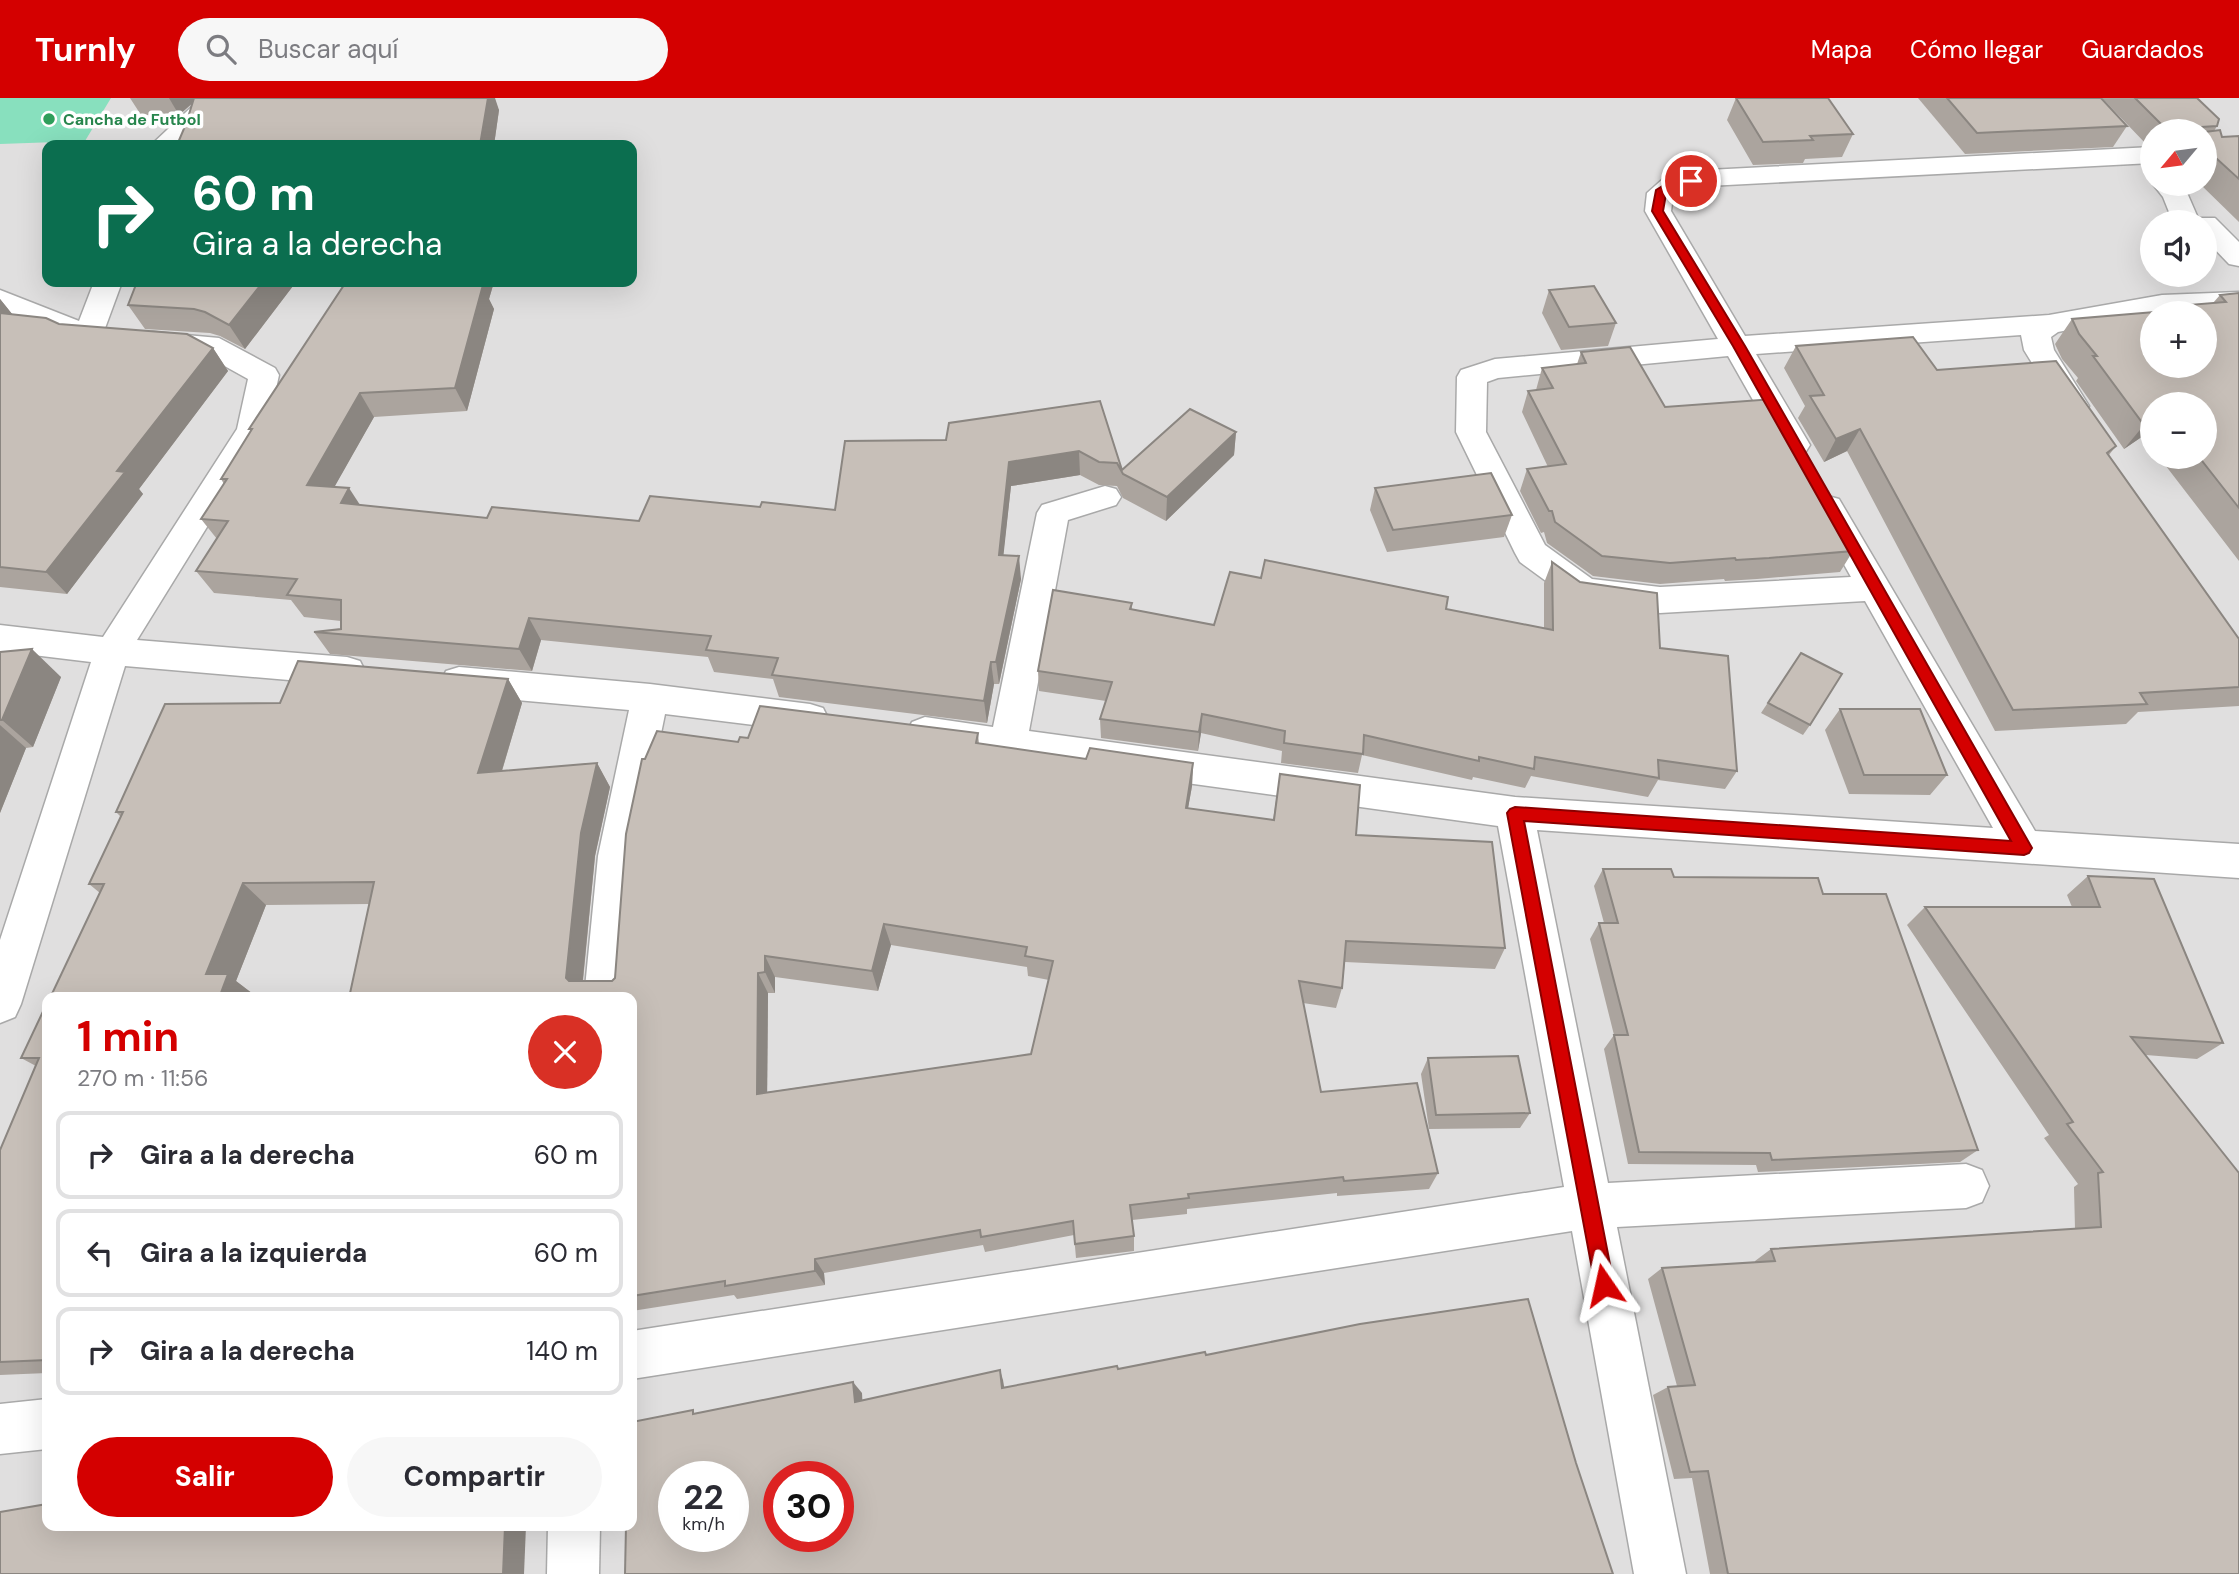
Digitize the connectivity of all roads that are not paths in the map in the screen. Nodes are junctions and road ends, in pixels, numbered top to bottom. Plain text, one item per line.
1 (215, 98) edge
2 (2121, 136) edge
3 (169, 140) edge
4 (2140, 153) edge
5 (2140, 160) edge
6 (2177, 196) edge
7 (2191, 210) edge
8 (2217, 236) edge
9 (2239, 258) edge
10 (106, 287) edge
11 (2217, 287) edge
12 (0, 299) edge
13 (2228, 301) edge
14 (2049, 324) junction
15 (87, 337) junction
16 (1739, 346) junction
17 (2089, 428) edge
18 (1105, 497) dead end
19 (1874, 588) junction
20 (0, 638) edge
21 (112, 651) junction
22 (374, 674) edge
23 (429, 679) edge
24 (650, 698) junction
25 (843, 722) edge
26 (898, 729) edge
27 (1008, 743) junction
28 (1515, 813) junction
29 (2024, 848) junction
30 (2239, 861) edge
31 (606, 992) edge
32 (0, 1004) edge
33 (1966, 1186) dead end
34 (1589, 1206) junction
35 (637, 1354) edge
36 (42, 1425) edge
37 (0, 1429) edge
38 (574, 1531) edge
39 (573, 1574) edge
40 (1660, 1574) edge

1 - 3 street
2 - 4 street
5 - 16 street
6 - 7 street
8 - 9 street
10 - 15 street
11 - 13 street
12 - 15 street
13 - 14 street
14 - 16 street
14 - 17 street
15 - 21 street
16 - 19 street
16 - 19 street
18 - 27 street
19 - 29 street
20 - 21 street
21 - 22 street
21 - 32 street
23 - 24 street
24 - 25 street
24 - 31 street
26 - 27 street
27 - 28 street
28 - 29 street
28 - 34 street
29 - 30 street
33 - 34 street
34 - 35 street
34 - 40 street
36 - 37 street
38 - 39 street

